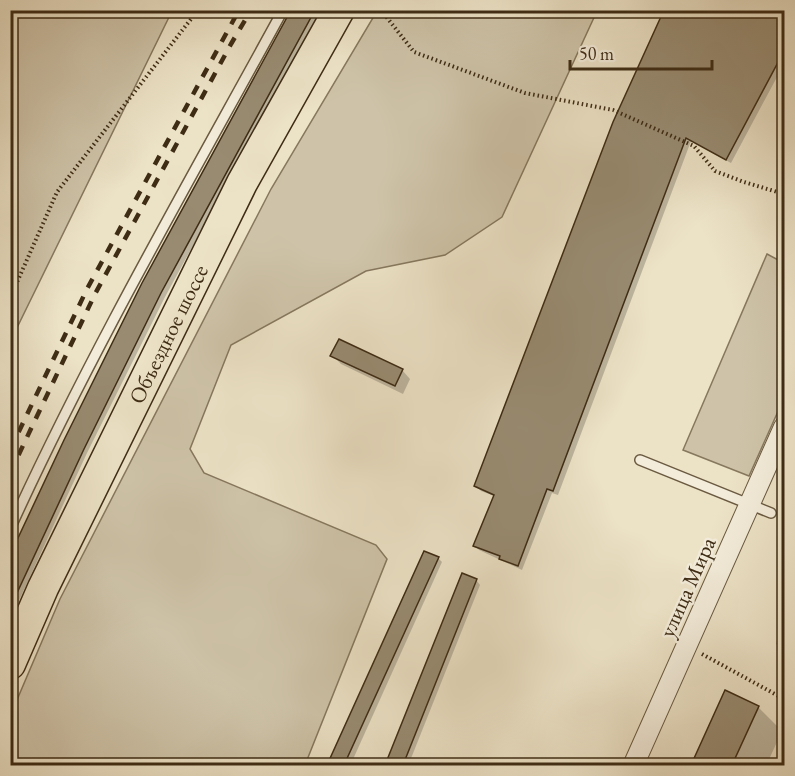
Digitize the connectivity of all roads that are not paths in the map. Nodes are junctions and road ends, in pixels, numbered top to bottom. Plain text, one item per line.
1 (283, 10) edge
2 (339, 10) edge
3 (784, 428) edge
4 (640, 459) dead end
5 (750, 504) junction
6 (771, 513) dead end
7 (10, 529) edge
8 (10, 664) edge
9 (633, 765) edge

1 - 7 lane
2 - 8 main road, Объездное шоссе
3 - 5 street, улица Мира
4 - 5 lane
5 - 6 lane
5 - 9 street, улица Мира

